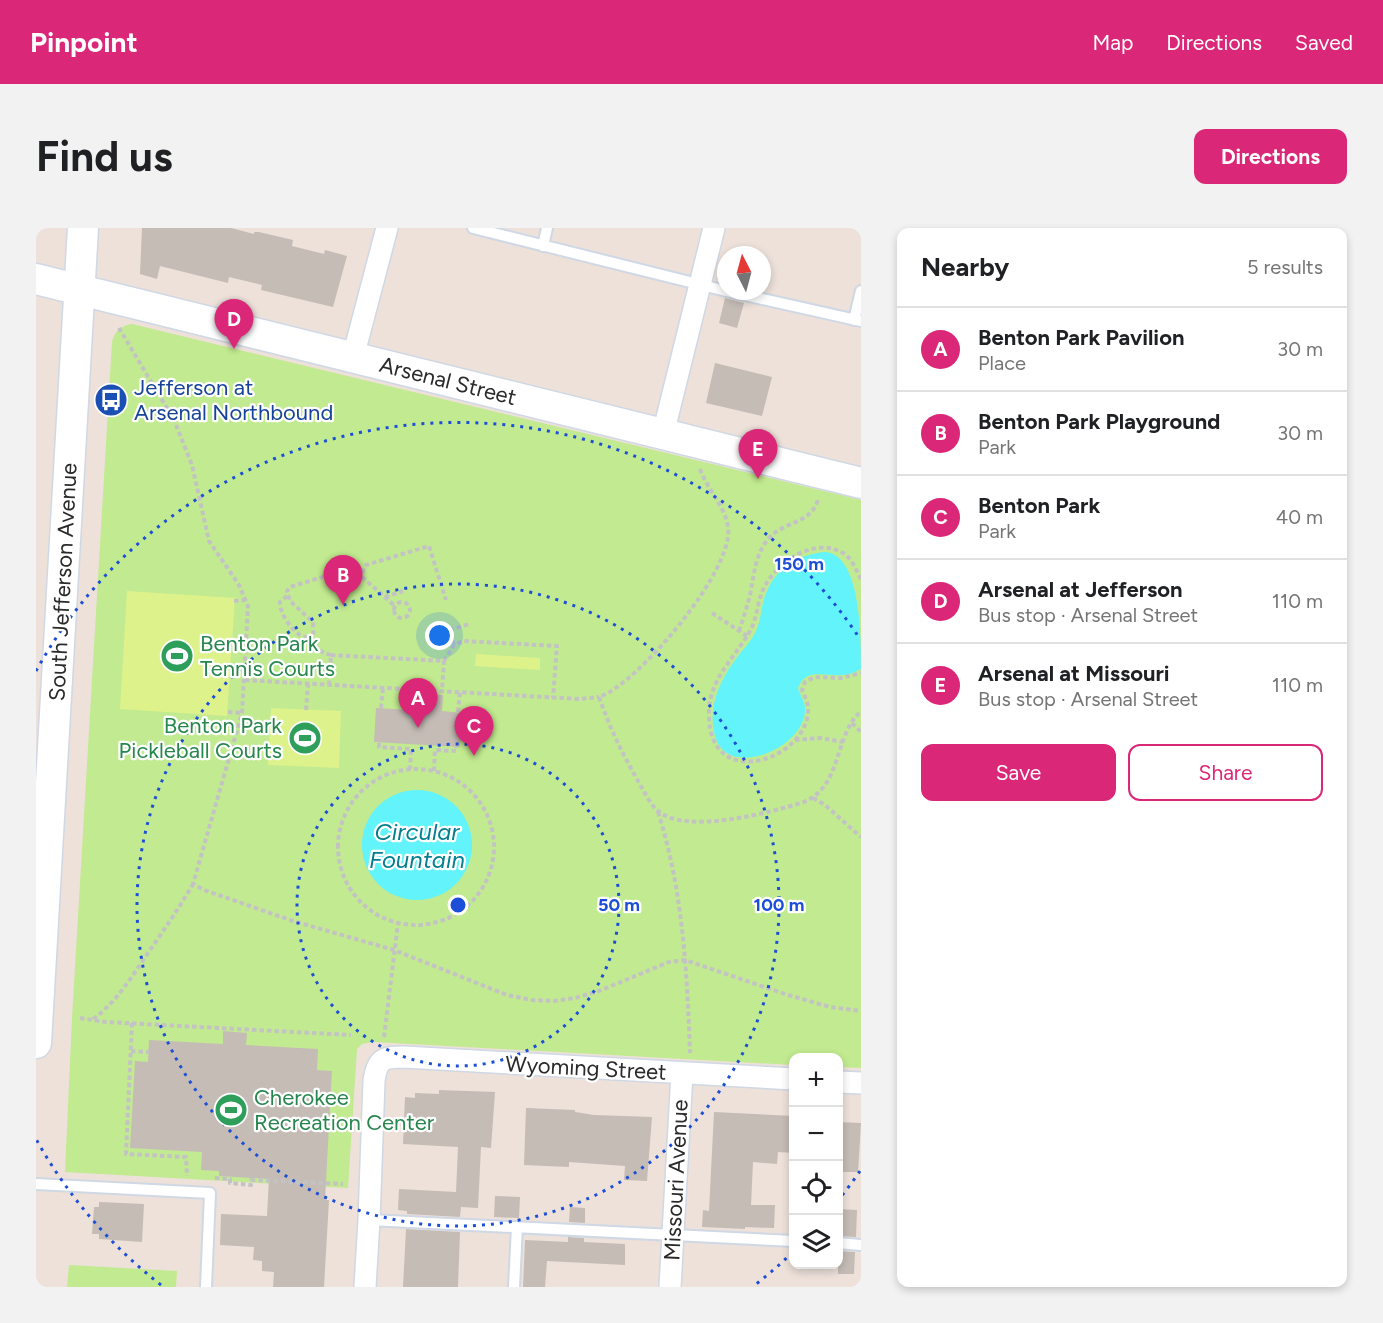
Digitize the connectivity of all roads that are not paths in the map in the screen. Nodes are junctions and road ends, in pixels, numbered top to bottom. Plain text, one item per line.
1 (83, 228) edge
2 (387, 228) edge
3 (473, 228) edge
4 (547, 228) edge
5 (714, 228) edge
6 (543, 246) junction
7 (36, 279) edge
8 (701, 285) junction
9 (79, 289) junction
10 (717, 289) edge
11 (861, 291) edge
12 (766, 300) edge
13 (858, 321) edge
14 (353, 357) junction
15 (663, 434) junction
16 (861, 483) edge
17 (36, 1043) edge
18 (682, 1073) junction
19 (789, 1079) edge
20 (843, 1082) edge
21 (861, 1083) edge
22 (36, 1184) edge
23 (369, 1220) junction
24 (517, 1227) junction
25 (673, 1236) junction
26 (789, 1241) edge
27 (843, 1244) edge
28 (861, 1245) edge
29 (206, 1287) edge
30 (365, 1287) edge
31 (514, 1287) edge
32 (670, 1287) edge

1 - 9 main road, South Jefferson Avenue
2 - 14 street
3 - 6 lane
4 - 6 lane
5 - 8 street
6 - 8 lane
7 - 9 main road, Arsenal Street
8 - 10 lane
8 - 15 street
9 - 14 main road, Arsenal Street
9 - 17 main road, South Jefferson Avenue
11 - 13 lane
12 - 13 lane
14 - 15 main road, Arsenal Street
15 - 16 main road, Arsenal Street
18 - 19 street, Wyoming Street
18 - 23 street, Wyoming Street
18 - 25 street, Missouri Avenue
20 - 21 street
22 - 29 lane
23 - 24 lane
23 - 30 street
24 - 25 lane
24 - 31 lane
25 - 26 lane
25 - 32 street, Missouri Avenue
27 - 28 lane

